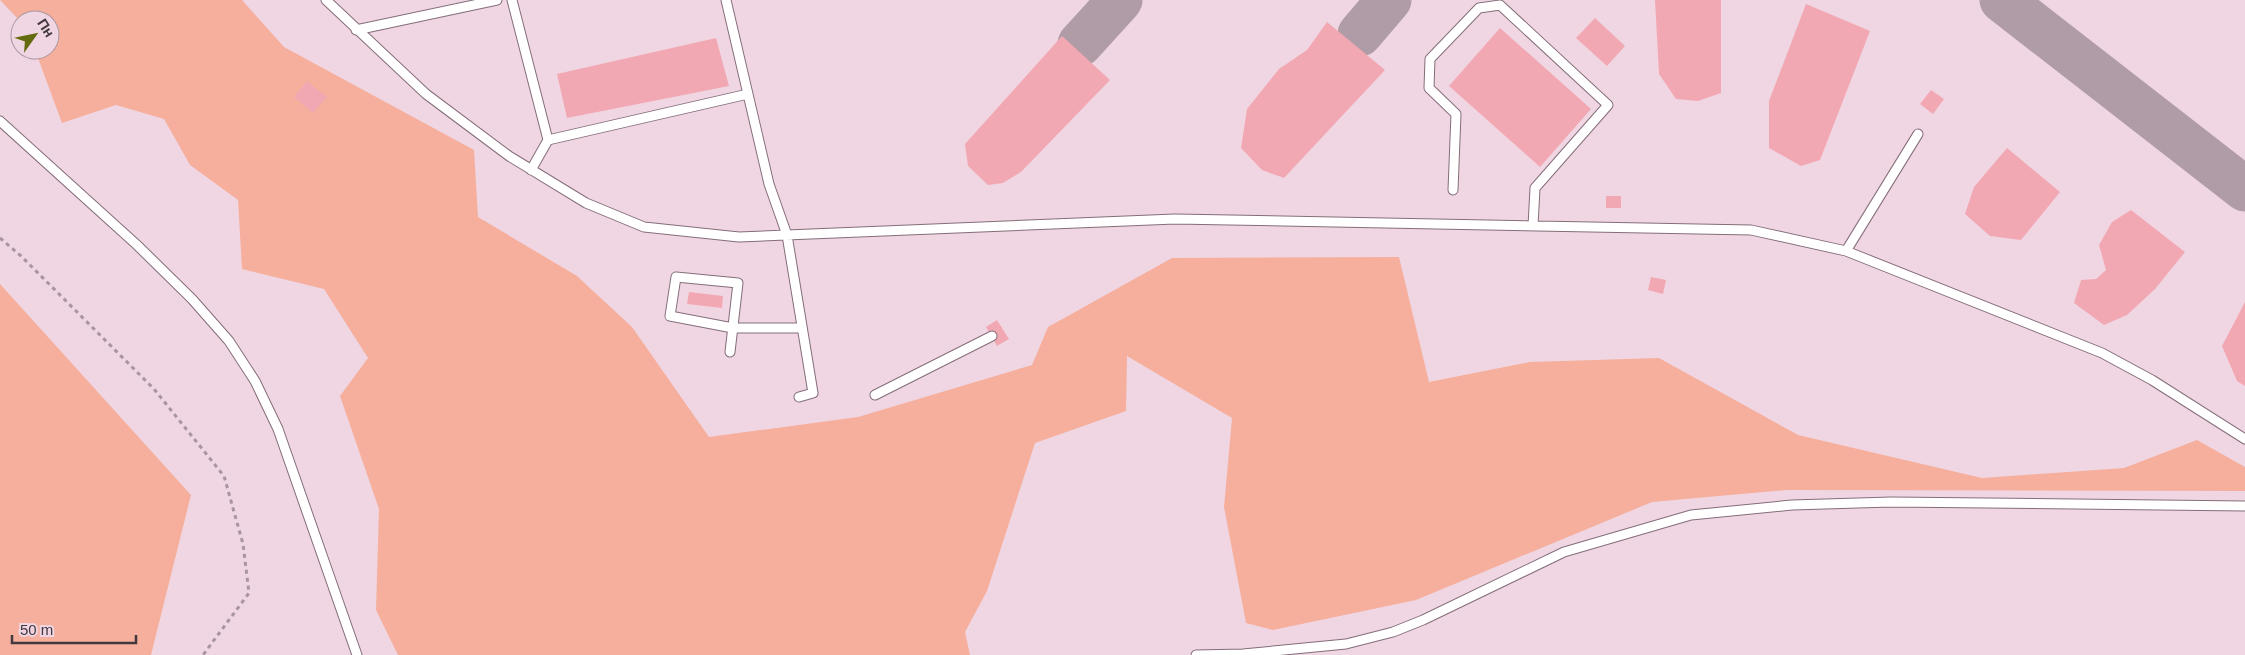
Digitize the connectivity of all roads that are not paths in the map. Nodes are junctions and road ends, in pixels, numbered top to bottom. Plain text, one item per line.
1 (326, 0) edge
2 (497, 0) edge
3 (512, 0) edge
4 (726, 0) edge
5 (356, 30) junction
6 (748, 94) junction
7 (0, 121) edge
8 (1918, 134) dead end
9 (548, 140) junction
10 (531, 170) junction
11 (1453, 190) dead end
12 (1533, 226) junction
13 (787, 235) junction
14 (1846, 251) junction
15 (734, 328) junction
16 (802, 328) junction
17 (992, 336) dead end
18 (730, 352) dead end
19 (875, 395) dead end
20 (799, 397) dead end
21 (2245, 439) edge
22 (2245, 506) edge
23 (357, 655) edge
24 (1196, 655) edge

1 - 5 lane
2 - 5 lane
3 - 9 lane
4 - 6 lane
5 - 10 lane
6 - 9 lane
6 - 13 lane
7 - 23 lane
8 - 14 lane
9 - 10 lane
10 - 13 lane
11 - 12 lane
12 - 13 lane
12 - 14 lane
13 - 16 lane
14 - 21 lane
15 - 15 lane
15 - 16 lane
15 - 18 lane
16 - 20 lane
17 - 19 lane
22 - 24 lane

